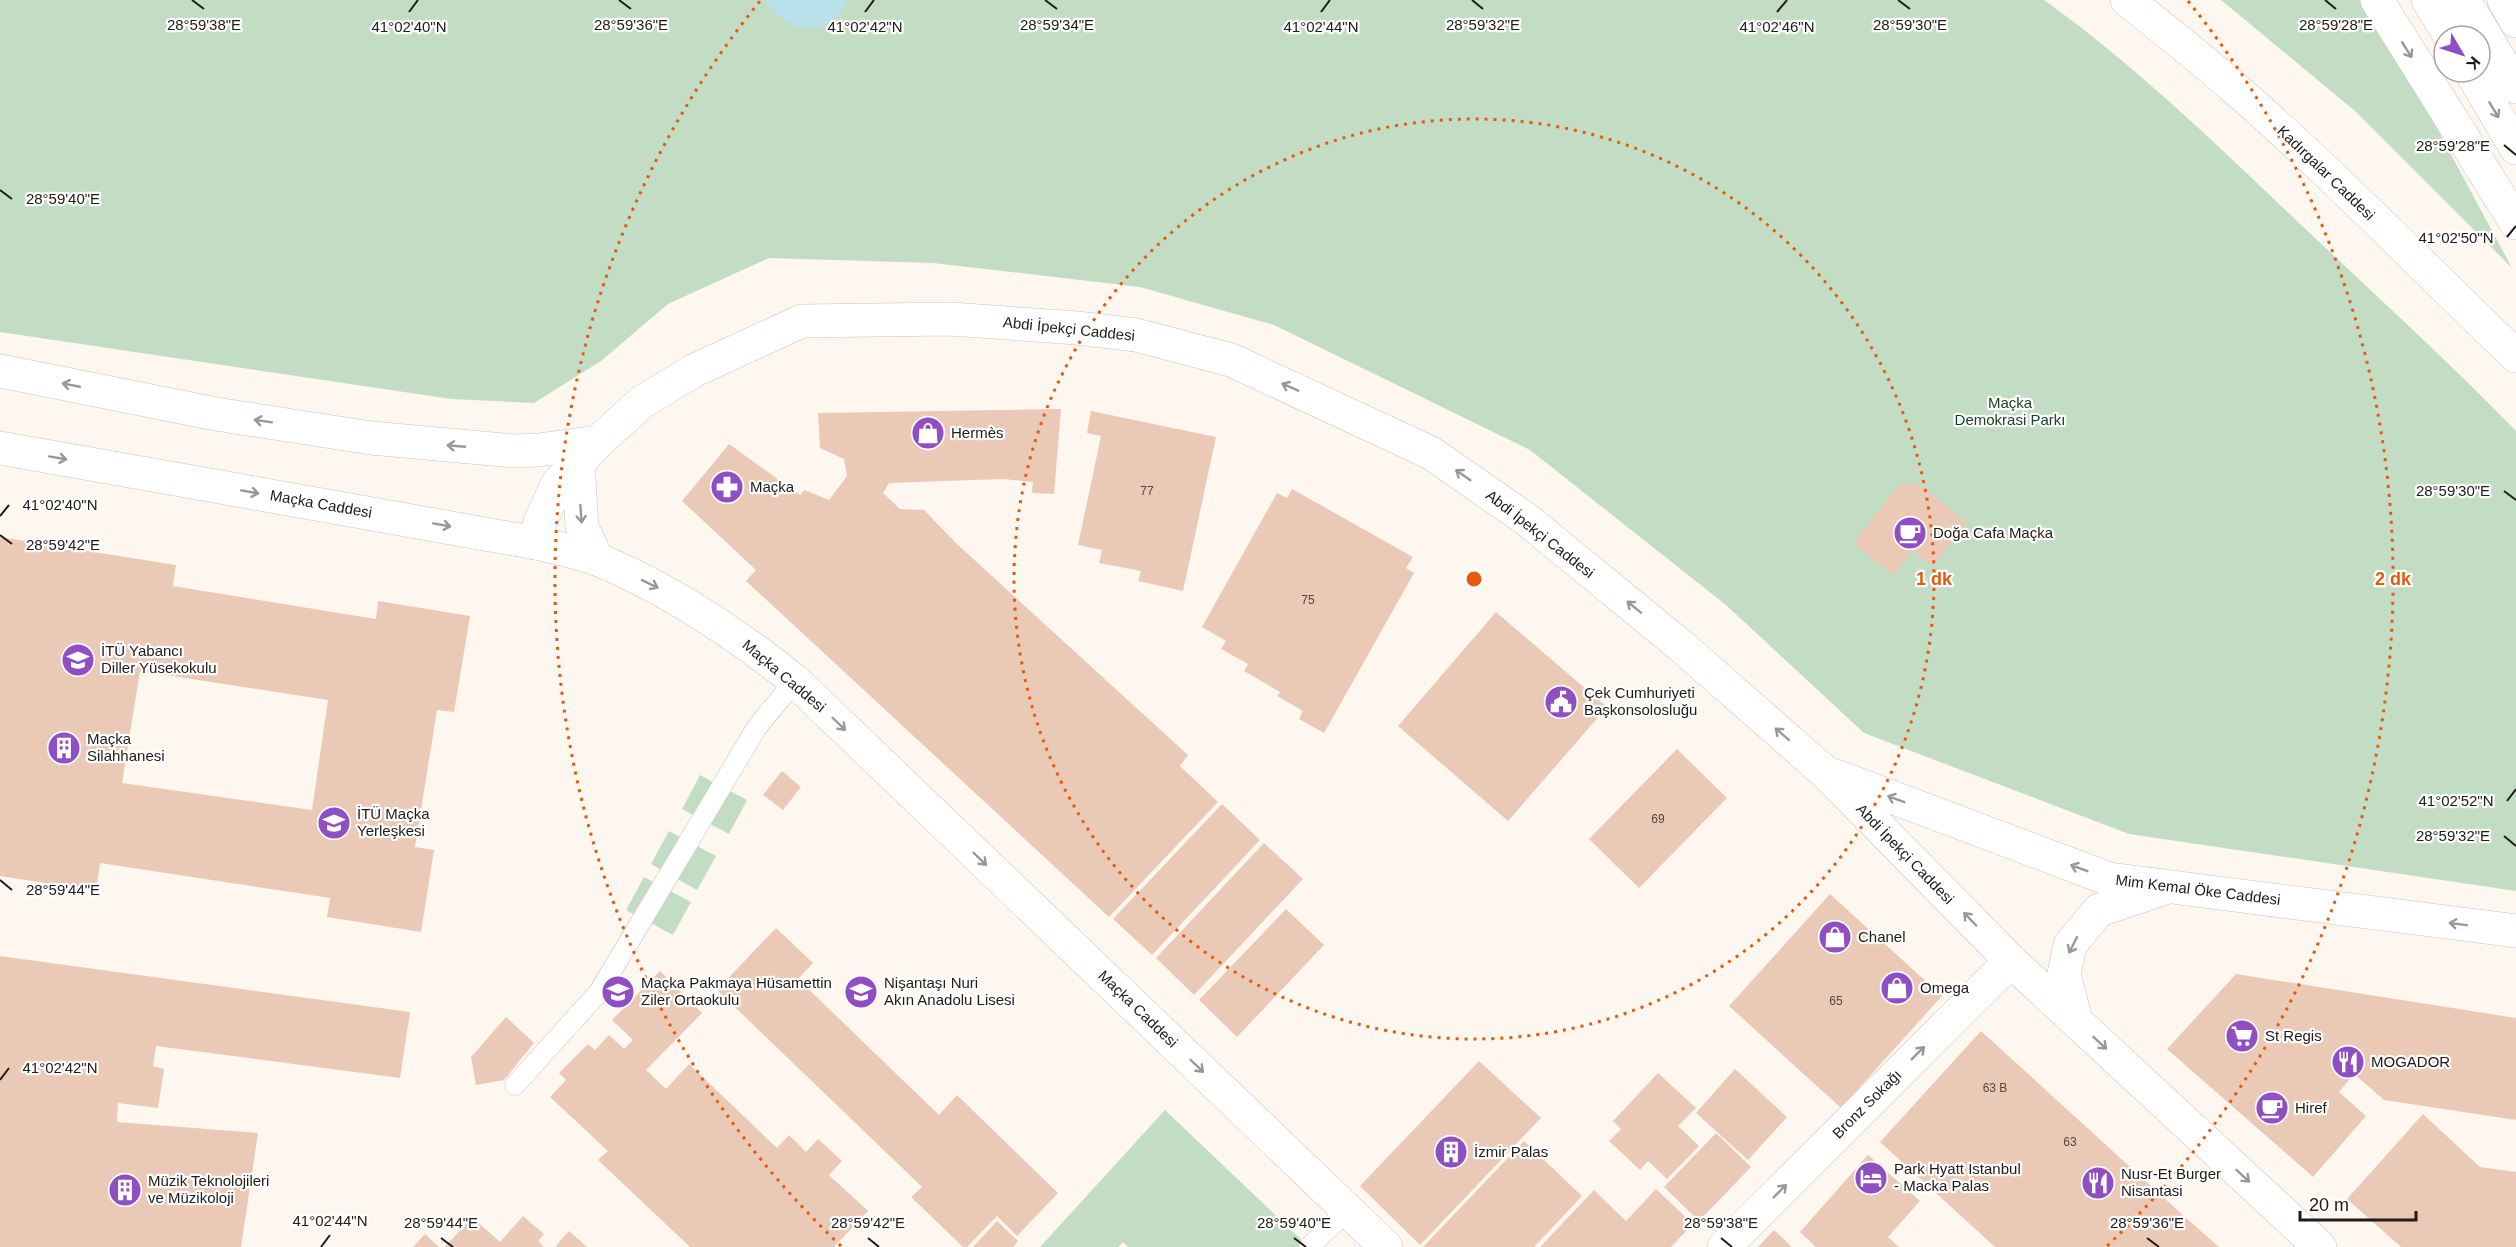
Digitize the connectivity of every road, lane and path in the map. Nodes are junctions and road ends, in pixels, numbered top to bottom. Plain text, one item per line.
1 (2127, 0) edge
2 (2377, 0) edge
3 (2428, 0) edge
4 (2464, 0) edge
5 (2504, 0) edge
6 (2516, 21) edge
7 (2443, 24) edge
8 (2478, 84) edge
9 (2516, 87) edge
10 (2516, 148) edge
11 (2516, 223) edge
12 (2516, 356) edge
13 (0, 371) edge
14 (0, 448) edge
15 (588, 452) junction
16 (536, 543) junction
17 (597, 559) junction
18 (795, 681) junction
19 (1826, 773) junction
20 (2172, 886) junction
21 (2516, 931) edge
22 (2011, 961) junction
23 (2076, 1021) junction
24 (515, 1085) dead end
25 (1348, 1210) junction
26 (1309, 1247) edge
27 (1386, 1247) edge
28 (1724, 1247) edge
29 (2320, 1247) edge

1 - 12 street, Kadırgalar Caddesi
2 -> 11 street
3 - 7 street
4 - 9 street
5 - 6 street
8 -> 10 street
15 -> 13 street
14 -> 16 street, Maçka Caddesi
15 - 16 street, Abdi İpekçi Caddesi
15 -> 17 street
19 -> 15 street, Abdi İpekçi Caddesi
16 - 17 street, Maçka Caddesi
17 -> 18 street, Maçka Caddesi
18 - 24 lane
18 -> 25 street, Maçka Caddesi
20 -> 19 street, Mim Kemal Öke Caddesi
22 -> 19 street, Abdi İpekçi Caddesi
21 -> 20 street, Mim Kemal Öke Caddesi
20 -> 23 street
22 - 23 street, Abdi İpekçi Caddesi
28 -> 22 street, Bronz Sokağı
23 -> 29 street, Abdi İpekçi Caddesi
25 - 26 lane
25 - 27 street, Maçka Caddesi

